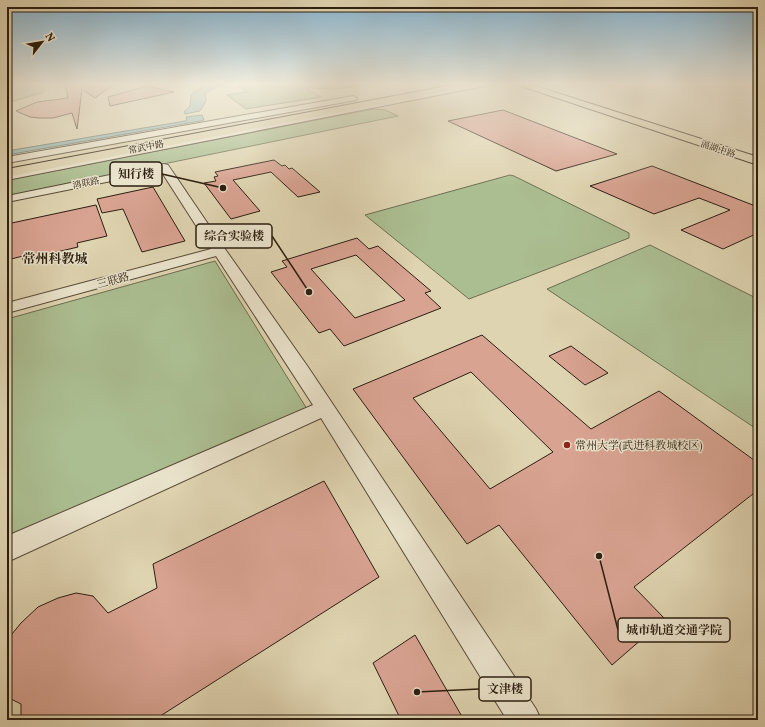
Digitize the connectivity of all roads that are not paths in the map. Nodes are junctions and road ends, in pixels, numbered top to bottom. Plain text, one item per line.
1 (240, 118) edge
2 (262, 118) edge
3 (295, 118) edge
4 (314, 118) edge
5 (624, 118) edge
6 (637, 118) edge
7 (758, 156) edge
8 (7, 160) edge
9 (758, 161) edge
10 (7, 165) edge
11 (7, 173) edge
12 (7, 177) edge
13 (7, 199) edge
14 (218, 251) junction
15 (7, 308) edge
16 (324, 408) junction
17 (7, 549) edge
18 (525, 720) edge

1 - 8 street
2 - 10 main road, 常武中路
3 - 11 main road, 常武中路
4 - 12 street
5 - 9 main road, 滆湖中路
6 - 7 main road, 滆湖中路
13 - 14 street, 鸿联路
14 - 15 street, 三联路
14 - 16 street
16 - 17 street
16 - 18 street

